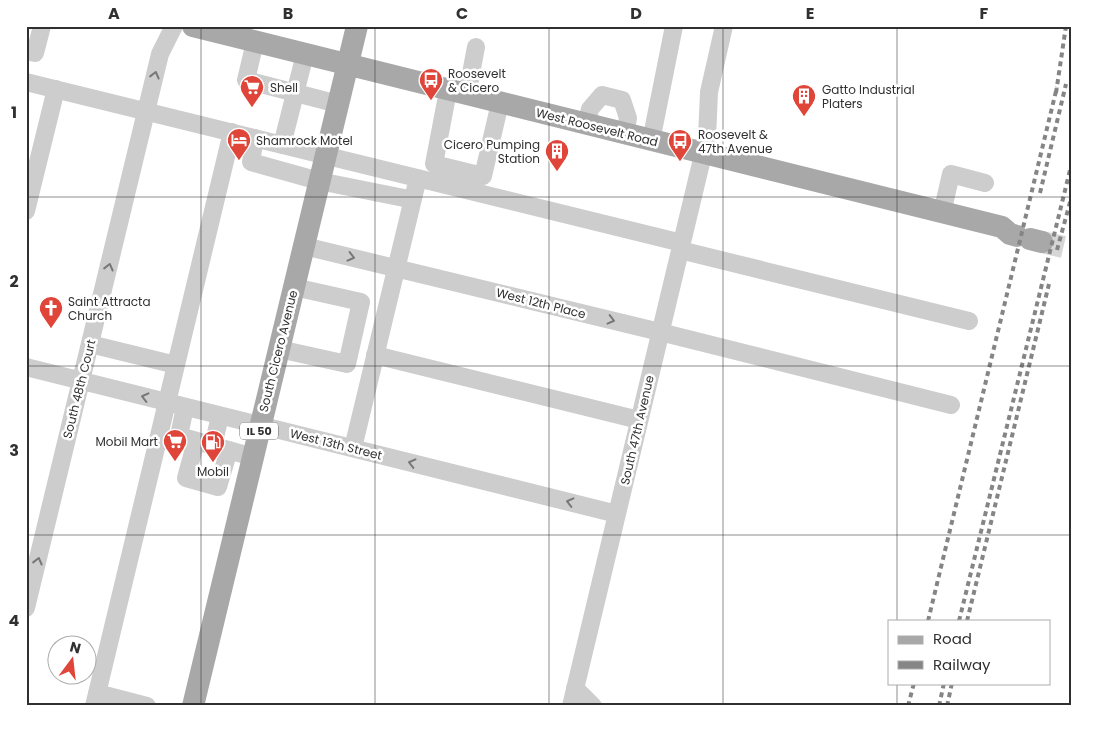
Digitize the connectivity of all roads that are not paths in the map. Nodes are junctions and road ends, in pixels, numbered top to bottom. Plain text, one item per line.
1 (42, 26) edge
2 (174, 26) edge
3 (192, 26) edge
4 (357, 26) edge
5 (674, 26) edge
6 (724, 26) edge
7 (220, 30) edge
8 (255, 42) junction
9 (476, 47) dead end
10 (26, 51) edge
11 (305, 54) junction
12 (348, 65) junction
13 (26, 82) edge
14 (56, 89) junction
15 (296, 93) junction
16 (458, 93) junction
17 (500, 103) junction
18 (338, 104) junction
19 (146, 111) junction
20 (586, 125) junction
21 (232, 132) junction
22 (625, 134) junction
23 (255, 138) junction
24 (651, 141) junction
25 (282, 145) junction
26 (703, 154) junction
27 (326, 156) junction
28 (418, 178) junction
29 (319, 181) junction
30 (985, 183) dead end
31 (404, 198) dead end
32 (26, 211) edge
33 (942, 213) junction
34 (1027, 233) tunnel mouth
35 (304, 246) junction
36 (681, 247) junction
37 (396, 268) junction
38 (294, 287) junction
39 (969, 321) dead end
40 (660, 332) junction
41 (90, 344) junction
42 (279, 349) junction
43 (375, 354) junction
44 (176, 365) junction
45 (26, 368) edge
46 (81, 381) junction
47 (167, 402) junction
48 (951, 405) dead end
49 (185, 407) junction
50 (220, 416) junction
51 (639, 420) junction
52 (261, 426) junction
53 (212, 446) junction
54 (353, 448) junction
55 (253, 457) junction
56 (617, 514) junction
57 (26, 608) edge
58 (575, 688) junction
59 (96, 699) edge
60 (146, 706) edge
61 (193, 706) edge
62 (571, 706) edge
63 (594, 706) edge

1 - 10 street
19 -> 2 street, South 48th Court
3 - 7 main road, West Roosevelt Road
4 - 12 main road, South Cicero Avenue / IL 50
5 - 24 street
6 - 26 street, South 47th Avenue
7 - 8 main road, West Roosevelt Road
8 - 11 main road, West Roosevelt Road
8 - 15 street
9 - 16 street
11 - 12 main road, West Roosevelt Road
11 - 15 street
12 - 16 main road, West Roosevelt Road
12 - 18 main road, South Cicero Avenue / IL 50
13 - 14 street
14 - 19 street
14 - 32 street
15 - 18 street
15 - 25 street
16 - 17 main road, West Roosevelt Road
16 - 17 street
17 - 20 main road, West Roosevelt Road
18 - 27 main road, South Cicero Avenue / IL 50
19 - 21 street
41 -> 19 street, South 48th Court
20 - 22 main road, West Roosevelt Road
20 - 22 street
21 - 23 street
21 - 44 street
22 - 24 main road, West Roosevelt Road
23 - 25 street
23 - 29 street
24 - 26 main road, West Roosevelt Road
25 - 27 street
26 - 33 main road, West Roosevelt Road
26 - 36 street, South 47th Avenue
27 - 28 street
27 - 29 main road, South Cicero Avenue / IL 50
28 - 36 street
28 - 37 street
29 - 31 street
29 - 35 main road, South Cicero Avenue / IL 50
30 - 33 street
33 - 34 main road, West Roosevelt Road
35 -> 37 street, West 12th Place
35 - 38 main road, South Cicero Avenue / IL 50
36 - 39 street
36 - 40 street, South 47th Avenue
37 -> 40 street, West 12th Place
37 - 43 street
38 - 42 main road, South Cicero Avenue / IL 50
38 - 42 street
40 - 48 street, West 12th Place
40 - 51 street, South 47th Avenue
41 - 44 street
41 - 46 street, South 48th Court
42 - 52 main road, South Cicero Avenue / IL 50
43 - 51 street
43 - 54 street
44 - 47 street
45 - 46 street, West 13th Street
47 -> 46 street, West 13th Street
57 -> 46 street, South 48th Court
47 - 49 street, West 13th Street
47 - 59 street
49 - 50 street, West 13th Street
49 - 53 street
50 - 52 street, West 13th Street
50 - 53 street
51 - 56 street, South 47th Avenue
52 - 54 street, West 13th Street
52 - 55 main road, South Cicero Avenue / IL 50
53 - 55 street
56 -> 54 street, West 13th Street
55 - 61 main road, South Cicero Avenue / IL 50
56 - 58 street, South 47th Avenue
58 - 62 street, South 47th Avenue
58 - 63 street
59 - 60 street

